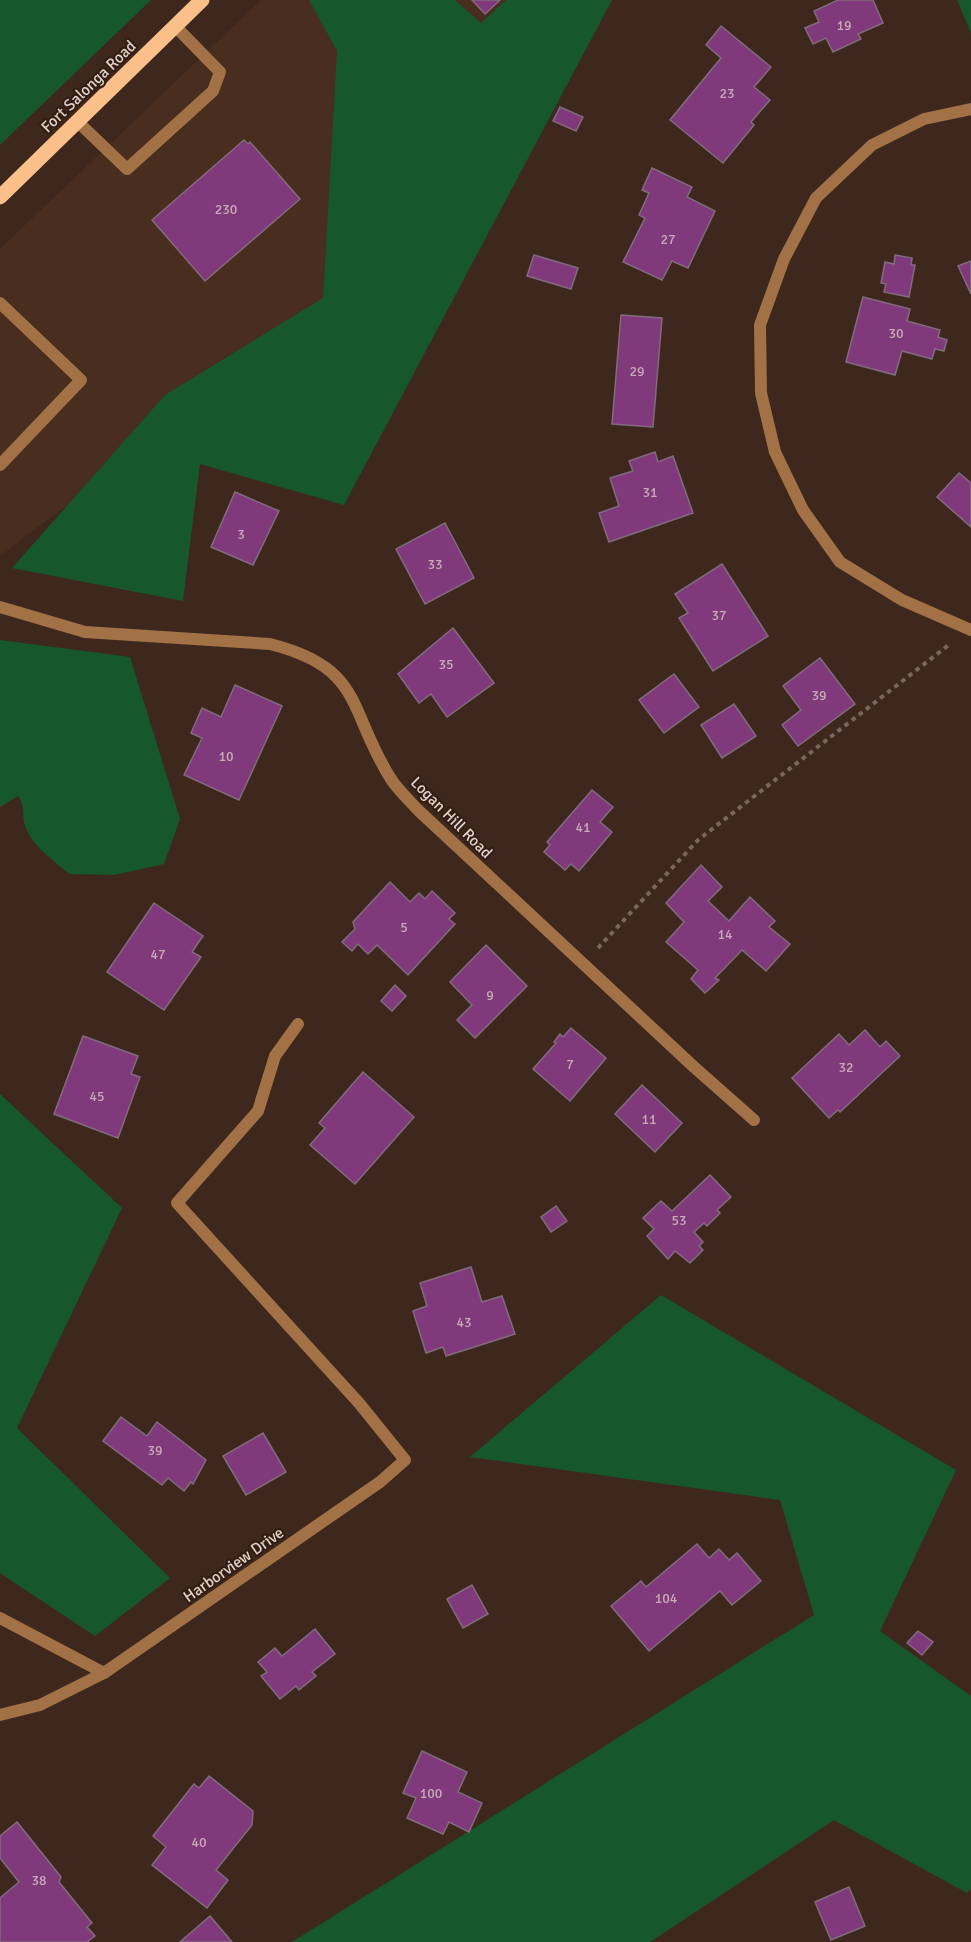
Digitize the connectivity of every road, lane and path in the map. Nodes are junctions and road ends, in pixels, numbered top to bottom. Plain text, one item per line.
1 (202, 0) edge
2 (175, 26) junction
3 (971, 109) edge
4 (78, 122) junction
5 (0, 197) edge
6 (1, 305) edge
7 (0, 465) edge
8 (0, 607) edge
9 (970, 629) edge
10 (583, 963) junction
11 (298, 1024) dead end
12 (754, 1120) dead end
13 (0, 1618) edge
14 (104, 1673) junction
15 (0, 1715) edge

1 - 2 main road, Fort Salonga Road
2 - 4 main road, Fort Salonga Road
2 - 4 street
3 - 9 street
4 - 5 main road, Fort Salonga Road
6 - 7 street
8 - 10 street, Logan Hill Road
9 - 10 path
10 - 12 street, Logan Hill Road
11 - 14 street, Harborview Drive
13 - 14 street
14 - 15 street, Harborview Drive

